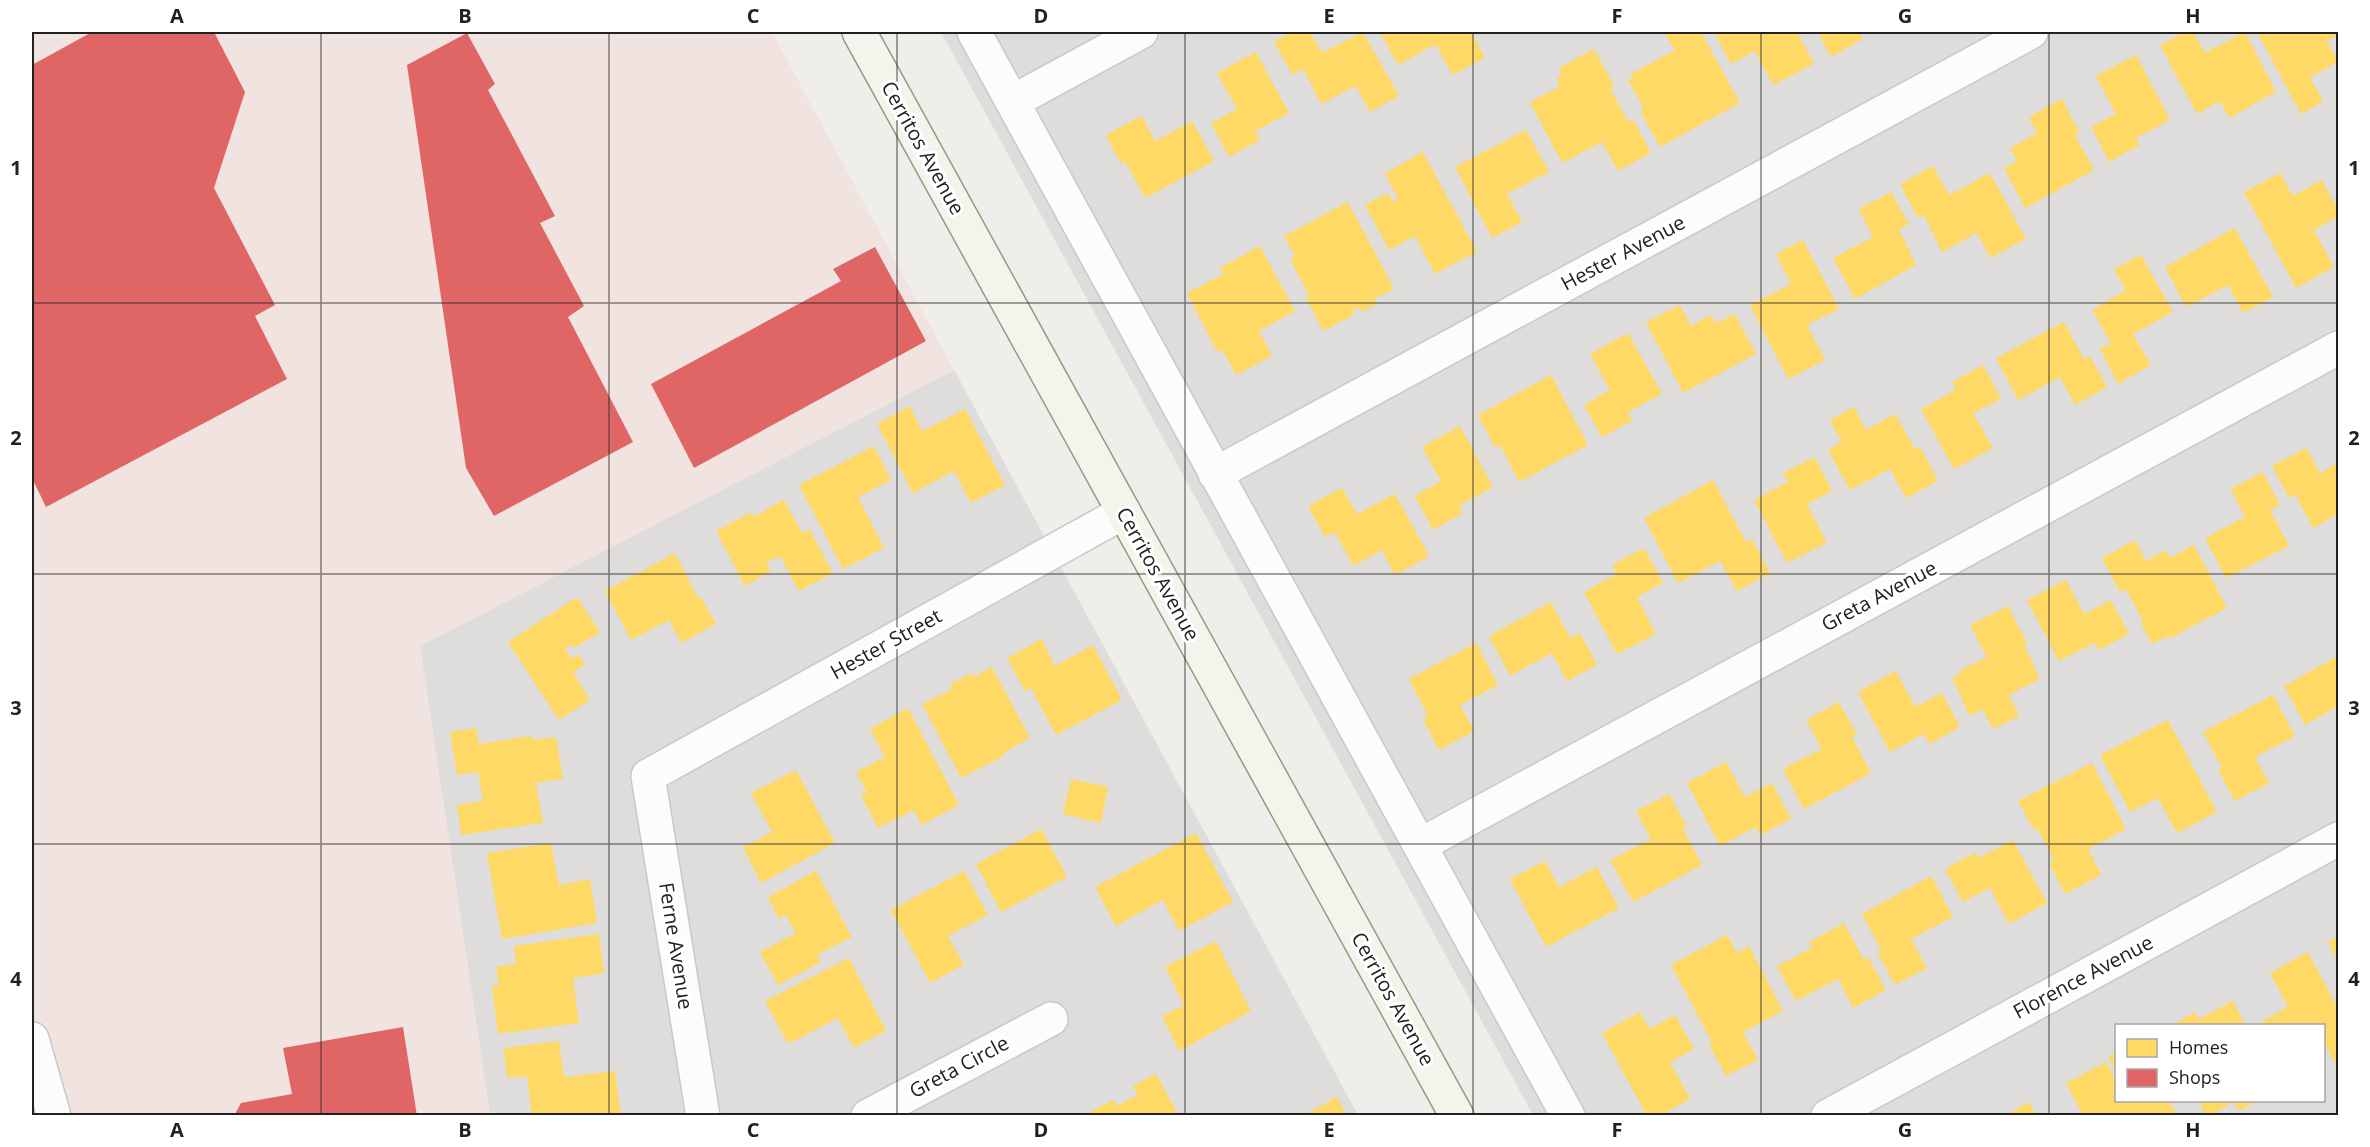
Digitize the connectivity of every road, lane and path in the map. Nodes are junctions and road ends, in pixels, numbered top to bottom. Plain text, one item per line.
1 (859, 32) edge
2 (974, 32) edge
3 (1142, 32) edge
4 (2031, 32) edge
5 (1012, 102) junction
6 (2338, 348) edge
7 (1215, 474) junction
8 (1124, 512) junction
9 (648, 776) joint
10 (2338, 839) edge
11 (1420, 845) junction
12 (1051, 1019) dead end
13 (32, 1039) edge
14 (54, 1116) edge
15 (703, 1116) edge
16 (868, 1116) edge
17 (1457, 1116) edge
18 (1568, 1116) edge
19 (1828, 1116) edge

1 - 8 main road, Cerritos Avenue
2 - 5 street
3 - 5 street
4 - 7 street, Hester Avenue
5 - 7 street
6 - 11 street, Greta Avenue
7 - 11 street
8 - 9 street, Hester Street
8 - 17 main road, Cerritos Avenue
9 - 15 street, Ferne Avenue
10 - 19 street, Florence Avenue
11 - 18 street
12 - 16 street, Greta Circle
13 - 14 street

